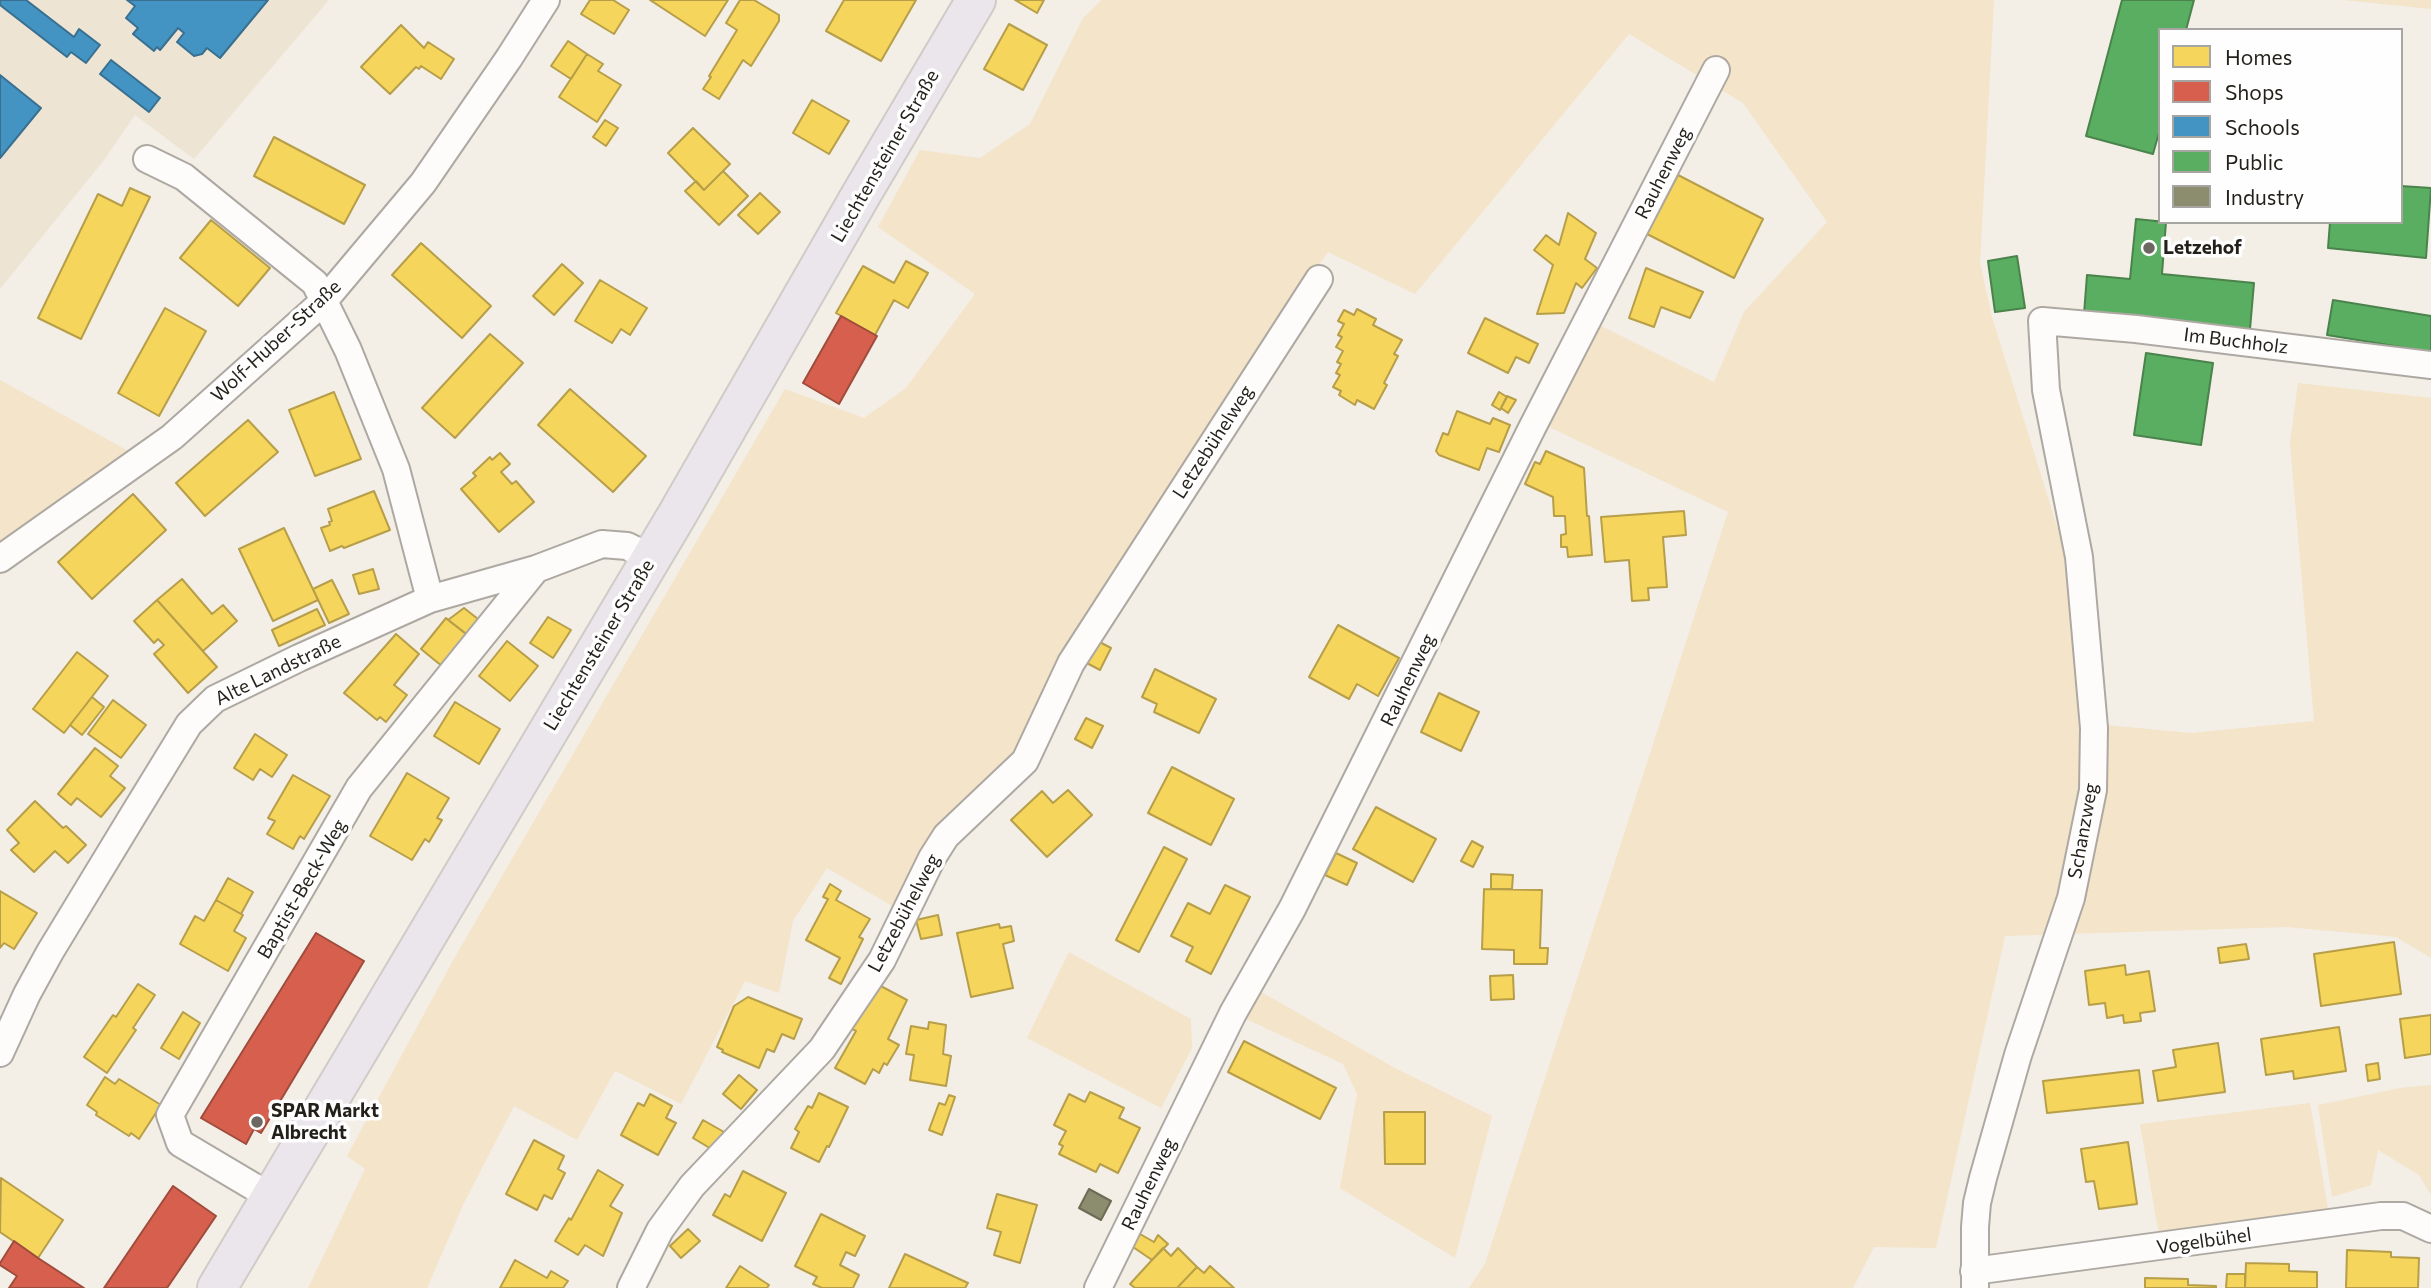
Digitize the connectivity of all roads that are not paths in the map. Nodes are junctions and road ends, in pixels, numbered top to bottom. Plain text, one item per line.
1 (546, 0) edge
2 (976, 0) edge
3 (1716, 70) dead end
4 (147, 159) dead end
5 (1319, 279) dead end
6 (323, 302) junction
7 (2042, 321) joint
8 (2431, 365) edge
9 (651, 558) junction
10 (0, 559) edge
11 (536, 569) junction
12 (430, 599) junction
13 (0, 1053) edge
14 (271, 1197) junction
15 (2431, 1229) edge
16 (1974, 1280) edge
17 (217, 1288) edge
18 (631, 1288) edge
19 (1098, 1288) edge

1 - 6 street, Wolf-Huber-Straße
2 - 9 main road, Liechtensteiner Straße
3 - 19 street, Rauhenweg
4 - 6 street
5 - 18 street, Letzebühelweg
6 - 10 street, Wolf-Huber-Straße
6 - 12 street
7 - 8 street, Im Buchholz
7 - 16 street, Schanzweg
9 - 11 street, Alte Landstraße
9 - 14 main road, Liechtensteiner Straße
11 - 12 street, Alte Landstraße
11 - 14 street, Baptist-Beck-Weg
12 - 13 street, Alte Landstraße
14 - 17 main road, Liechtensteiner Straße
15 - 16 street, Vogelbühel

